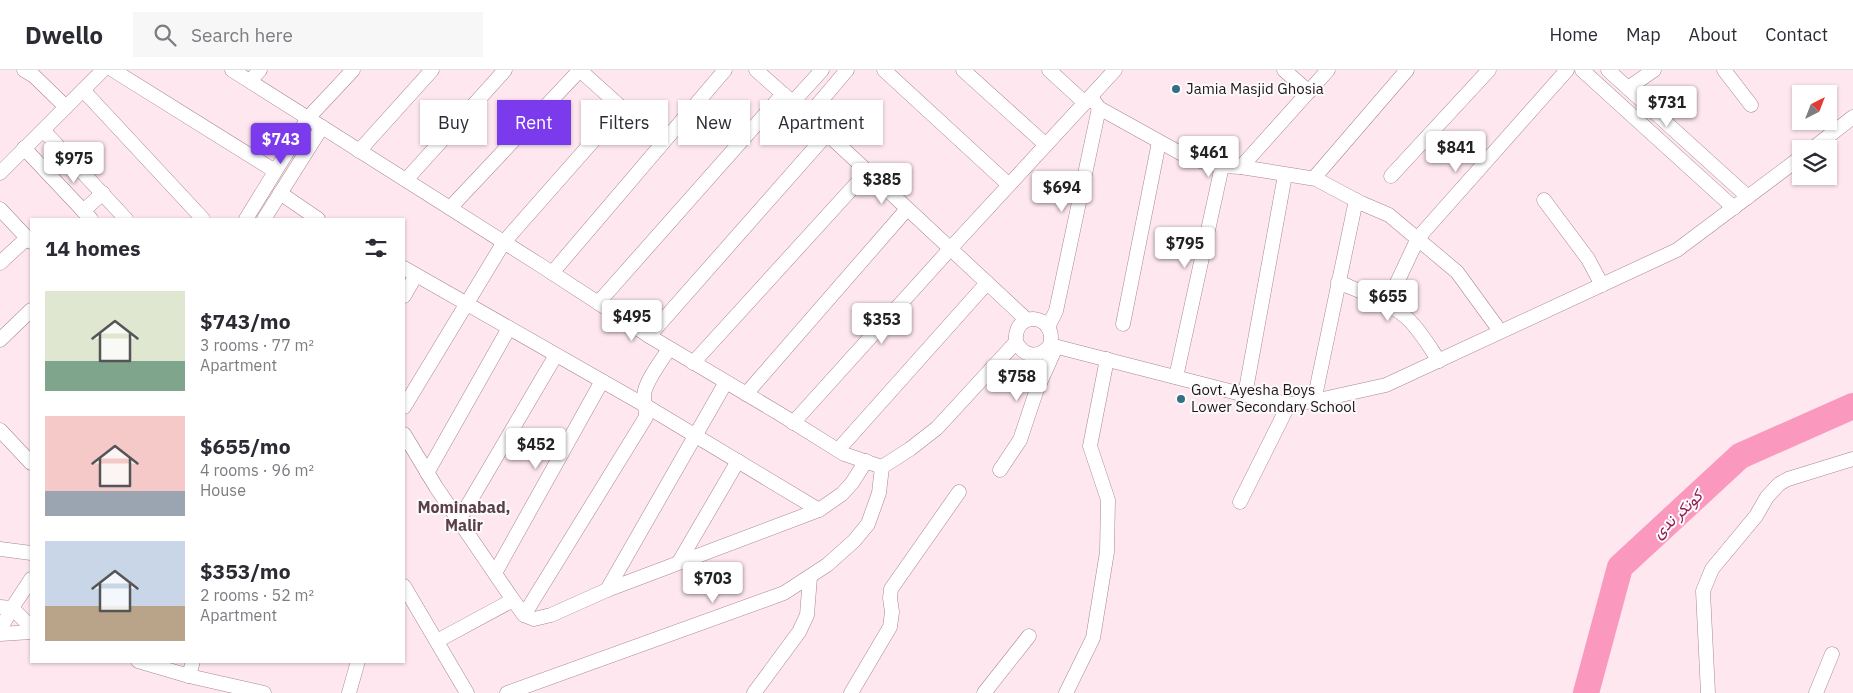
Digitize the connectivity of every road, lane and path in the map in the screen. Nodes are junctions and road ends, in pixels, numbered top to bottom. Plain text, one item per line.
1 (24, 70) edge
2 (103, 70) edge
3 (114, 70) edge
4 (232, 70) edge
5 (260, 70) edge
6 (353, 70) edge
7 (432, 70) edge
8 (505, 70) edge
9 (725, 70) edge
10 (756, 70) edge
11 (822, 70) edge
12 (847, 70) edge
13 (884, 70) edge
14 (963, 70) edge
15 (1049, 70) edge
16 (1115, 70) edge
17 (1284, 70) edge
18 (1328, 70) edge
19 (1407, 70) edge
20 (1489, 70) edge
21 (1567, 70) edge
22 (1582, 70) edge
23 (1608, 70) edge
24 (1654, 70) edge
25 (1724, 70) edge
26 (250, 82) junction
27 (1628, 88) junction
28 (84, 90) junction
29 (1309, 92) junction
30 (788, 98) junction
31 (613, 100) edge
32 (822, 100) edge
33 (1088, 100) junction
34 (1751, 105) dead end
35 (66, 106) junction
36 (1099, 108) junction
37 (308, 118) junction
38 (1853, 118) edge
39 (322, 127) junction
40 (43, 130) junction
41 (668, 137) edge
42 (1824, 140) edge
43 (1159, 142) junction
44 (589, 145) edge
45 (661, 145) edge
46 (817, 145) edge
47 (839, 145) edge
48 (1046, 145) junction
49 (24, 148) junction
50 (359, 151) junction
51 (1792, 164) edge
52 (1222, 166) junction
53 (1241, 167) junction
54 (275, 171) junction
55 (867, 172) junction
56 (0, 173) edge
57 (1285, 174) junction
58 (1391, 176) dead end
59 (1314, 178) junction
60 (406, 180) junction
61 (1009, 185) junction
62 (102, 193) junction
63 (280, 194) junction
64 (1748, 197) junction
65 (1356, 200) junction
66 (1544, 200) dead end
67 (450, 208) junction
68 (1734, 208) junction
69 (0, 209) edge
70 (907, 209) junction
71 (87, 215) edge
72 (125, 218) edge
73 (201, 218) edge
74 (247, 218) edge
75 (265, 218) edge
76 (316, 218) edge
77 (1418, 238) junction
78 (29, 240) edge
79 (504, 242) junction
80 (950, 249) junction
81 (0, 263) edge
82 (410, 271) edge
83 (552, 273) junction
84 (1338, 282) junction
85 (987, 283) junction
86 (1602, 285) junction
87 (405, 292) edge
88 (598, 303) junction
89 (466, 304) junction
90 (1387, 304) junction
91 (30, 311) edge
92 (1027, 320) junction
93 (1123, 324) dead end
94 (1048, 326) junction
95 (509, 328) junction
96 (1500, 331) junction
97 (648, 336) junction
98 (0, 340) edge
99 (1016, 342) junction
100 (1053, 346) junction
101 (669, 349) junction
102 (556, 355) junction
103 (1107, 360) junction
104 (1439, 361) junction
105 (693, 363) junction
106 (1176, 377) junction
107 (602, 381) junction
108 (726, 382) junction
109 (746, 394) junction
110 (1245, 395) junction
111 (1314, 401) junction
112 (1289, 404) junction
113 (405, 405) edge
114 (646, 406) junction
115 (794, 422) junction
116 (0, 430) edge
117 (405, 436) edge
118 (695, 436) junction
119 (838, 450) junction
120 (1853, 459) edge
121 (30, 461) edge
122 (738, 461) junction
123 (866, 462) junction
124 (882, 466) junction
125 (1000, 470) dead end
126 (427, 473) junction
127 (959, 492) dead end
128 (1240, 502) dead end
129 (819, 510) junction
130 (459, 520) junction
131 (0, 549) edge
132 (30, 552) edge
133 (679, 562) junction
134 (495, 573) junction
135 (810, 577) junction
136 (30, 580) edge
137 (405, 588) edge
138 (607, 590) junction
139 (513, 600) junction
140 (6, 608) edge
141 (524, 614) junction
142 (30, 626) edge
143 (0, 630) edge
144 (30, 632) edge
145 (0, 634) edge
146 (1029, 636) dead end
147 (437, 641) junction
148 (1832, 654) dead end
149 (145, 663) edge
150 (192, 663) edge
151 (357, 663) edge
152 (189, 676) junction
153 (757, 690) edge
154 (264, 693) edge
155 (349, 693) edge
156 (468, 693) edge
157 (507, 693) edge
158 (744, 693) edge
159 (851, 693) edge
160 (984, 693) edge
161 (1066, 693) edge
162 (1708, 693) edge
163 (1816, 693) edge

1 - 35 street
2 - 28 street
3 - 54 street
4 - 26 street
5 - 26 street
6 - 37 street
7 - 50 street
8 - 60 street
9 - 41 street
10 - 30 street
11 - 30 street
12 - 32 street
13 - 61 street
14 - 48 street
15 - 33 street
16 - 33 street
17 - 29 street
18 - 29 street
19 - 59 street
20 - 58 street
21 - 77 street
22 - 68 street
23 - 27 street
24 - 27 street
25 - 34 street
26 - 37 street
27 - 64 street
28 - 35 street
28 - 73 street
29 - 53 street
30 - 88 street
31 - 67 street
33 - 36 street
33 - 48 street
35 - 40 street
36 - 43 street
36 - 94 street
37 - 39 street
37 - 54 street
38 - 42 street
39 - 50 street
39 - 63 street
40 - 49 street
40 - 62 street
43 - 52 street
43 - 93 street
44 - 79 street
45 - 83 street
46 - 97 street
47 - 55 street
48 - 61 street
49 - 56 street
49 - 71 street
50 - 60 street
51 - 64 street
52 - 53 street
52 - 106 street
53 - 57 street
54 - 74 street
55 - 70 street
55 - 105 street
57 - 59 street
57 - 110 street
59 - 65 street
60 - 67 street
61 - 80 street
62 - 71 street
62 - 72 street
63 - 75 street
63 - 76 street
64 - 68 street
65 - 77 street
65 - 84 street
66 - 86 street
67 - 79 street
68 - 86 street
69 - 78 street
70 - 80 street
70 - 109 street
77 - 90 street
77 - 96 street
78 - 81 street
79 - 83 street
79 - 89 street
80 - 85 street
80 - 115 street
82 - 87 street
82 - 89 street
83 - 88 street
84 - 90 street
84 - 111 street
85 - 92 street
85 - 119 street
86 - 96 street
88 - 97 street
89 - 95 street
89 - 113 street
90 - 104 street
91 - 98 street
92 - 94 street
92 - 99 street
94 - 100 street
95 - 102 street
95 - 126 street
96 - 104 street
97 - 101 street
99 - 100 street
99 - 124 street
100 - 103 street
100 - 125 street
101 - 105 street
101 - 114 street
102 - 107 street
102 - 130 street
103 - 106 street
103 - 161 street
104 - 111 street
105 - 108 street
106 - 110 street
107 - 114 street
107 - 134 street
108 - 109 street
108 - 118 street
109 - 115 street
110 - 112 street
111 - 112 street
112 - 128 street
114 - 118 street
114 - 141 street
115 - 119 street
116 - 121 street
117 - 126 street
118 - 122 street
118 - 138 street
119 - 123 street
120 - 162 street
122 - 129 street
122 - 133 street
123 - 124 street
123 - 129 street
124 - 135 street
126 - 130 street
127 - 159 street
129 - 133 street
130 - 134 street
131 - 132 street
133 - 138 street
134 - 139 street
135 - 153 street
135 - 157 street
136 - 140 street
137 - 147 street
138 - 141 street
139 - 141 street
139 - 147 street
140 - 142 street
140 - 143 street
144 - 145 street
146 - 160 street
147 - 156 street
148 - 163 street
149 - 152 street
150 - 152 street
151 - 155 street
152 - 154 street
153 - 158 street

